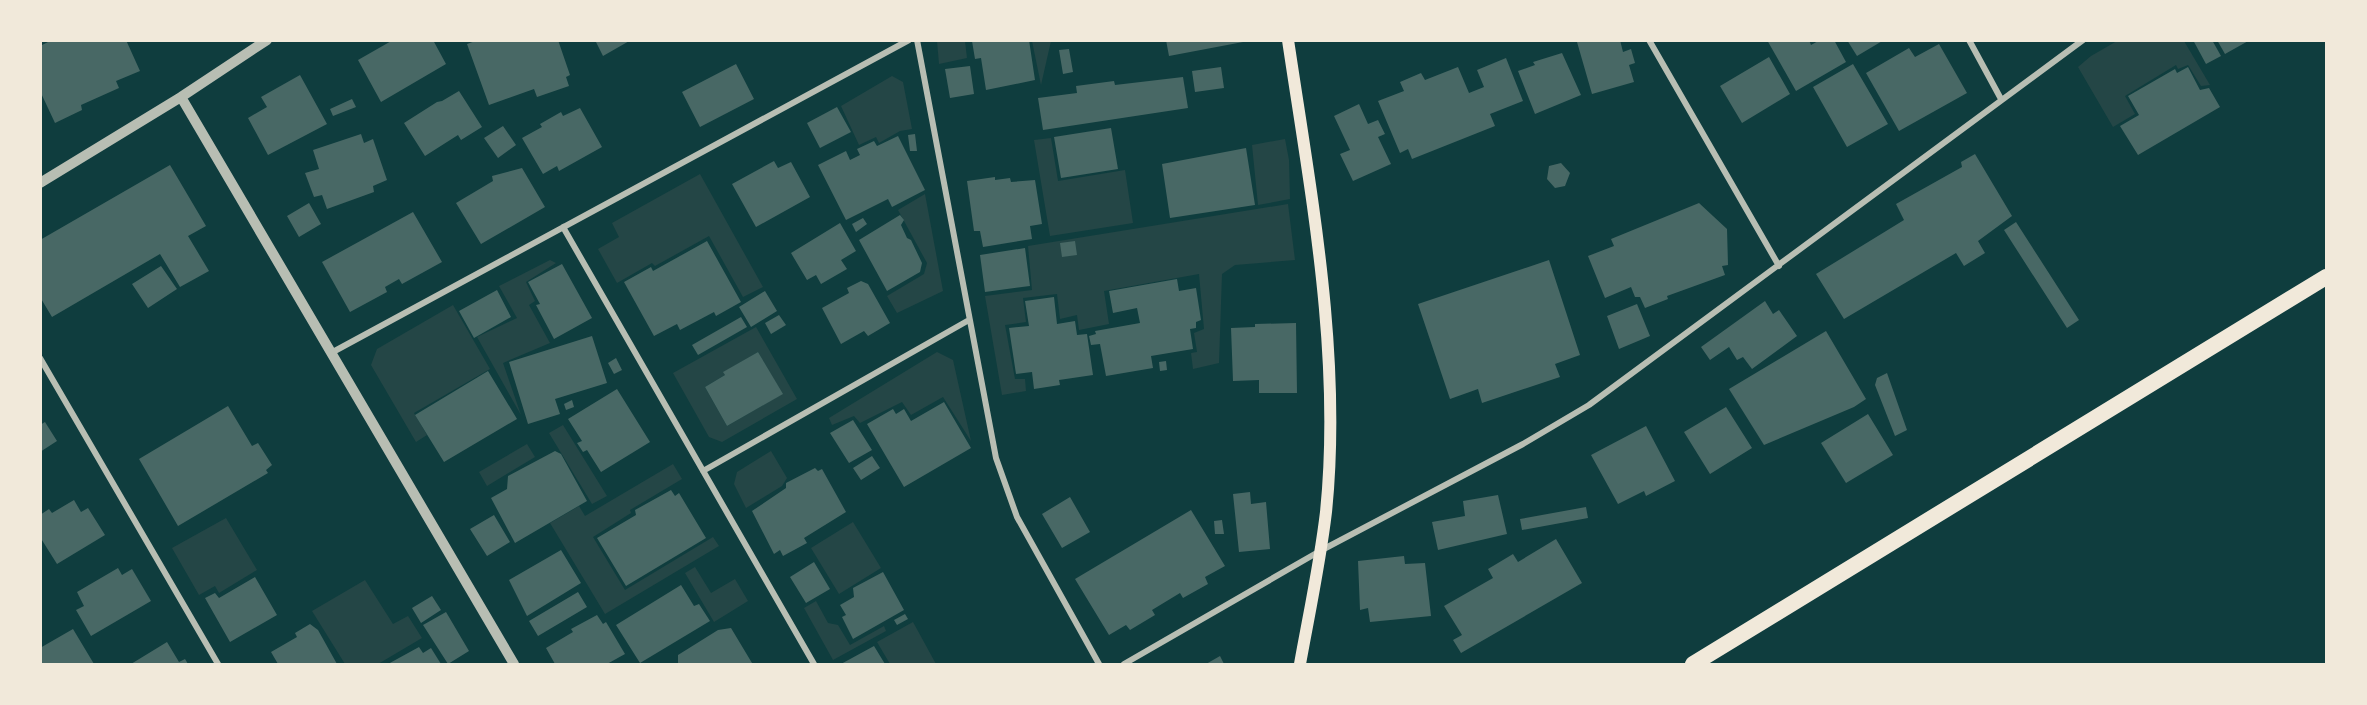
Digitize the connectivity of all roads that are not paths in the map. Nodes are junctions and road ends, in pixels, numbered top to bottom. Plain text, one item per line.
1 (267, 40) edge
2 (909, 40) edge
3 (917, 40) edge
4 (1288, 40) edge
5 (1649, 40) edge
6 (1969, 40) edge
7 (2083, 40) edge
8 (181, 97) junction
9 (2001, 99) junction
10 (40, 183) edge
11 (563, 227) junction
12 (1779, 266) junction
13 (2326, 276) edge
14 (969, 320) junction
15 (331, 353) junction
16 (40, 358) edge
17 (703, 471) junction
18 (1320, 552) junction
19 (218, 664) edge
20 (514, 664) edge
21 (814, 664) edge
22 (1099, 664) edge
23 (1124, 664) edge
24 (1300, 664) edge
25 (1693, 664) edge

1 - 8 street
2 - 11 street
3 - 14 street
4 - 18 main road
5 - 12 street
6 - 9 street
7 - 9 street
8 - 10 street
8 - 15 street
9 - 12 street
11 - 15 street
11 - 17 street
12 - 18 street
13 - 25 highway
14 - 17 street
14 - 22 street
15 - 20 street
16 - 19 street
17 - 21 street
18 - 23 street
18 - 24 main road

